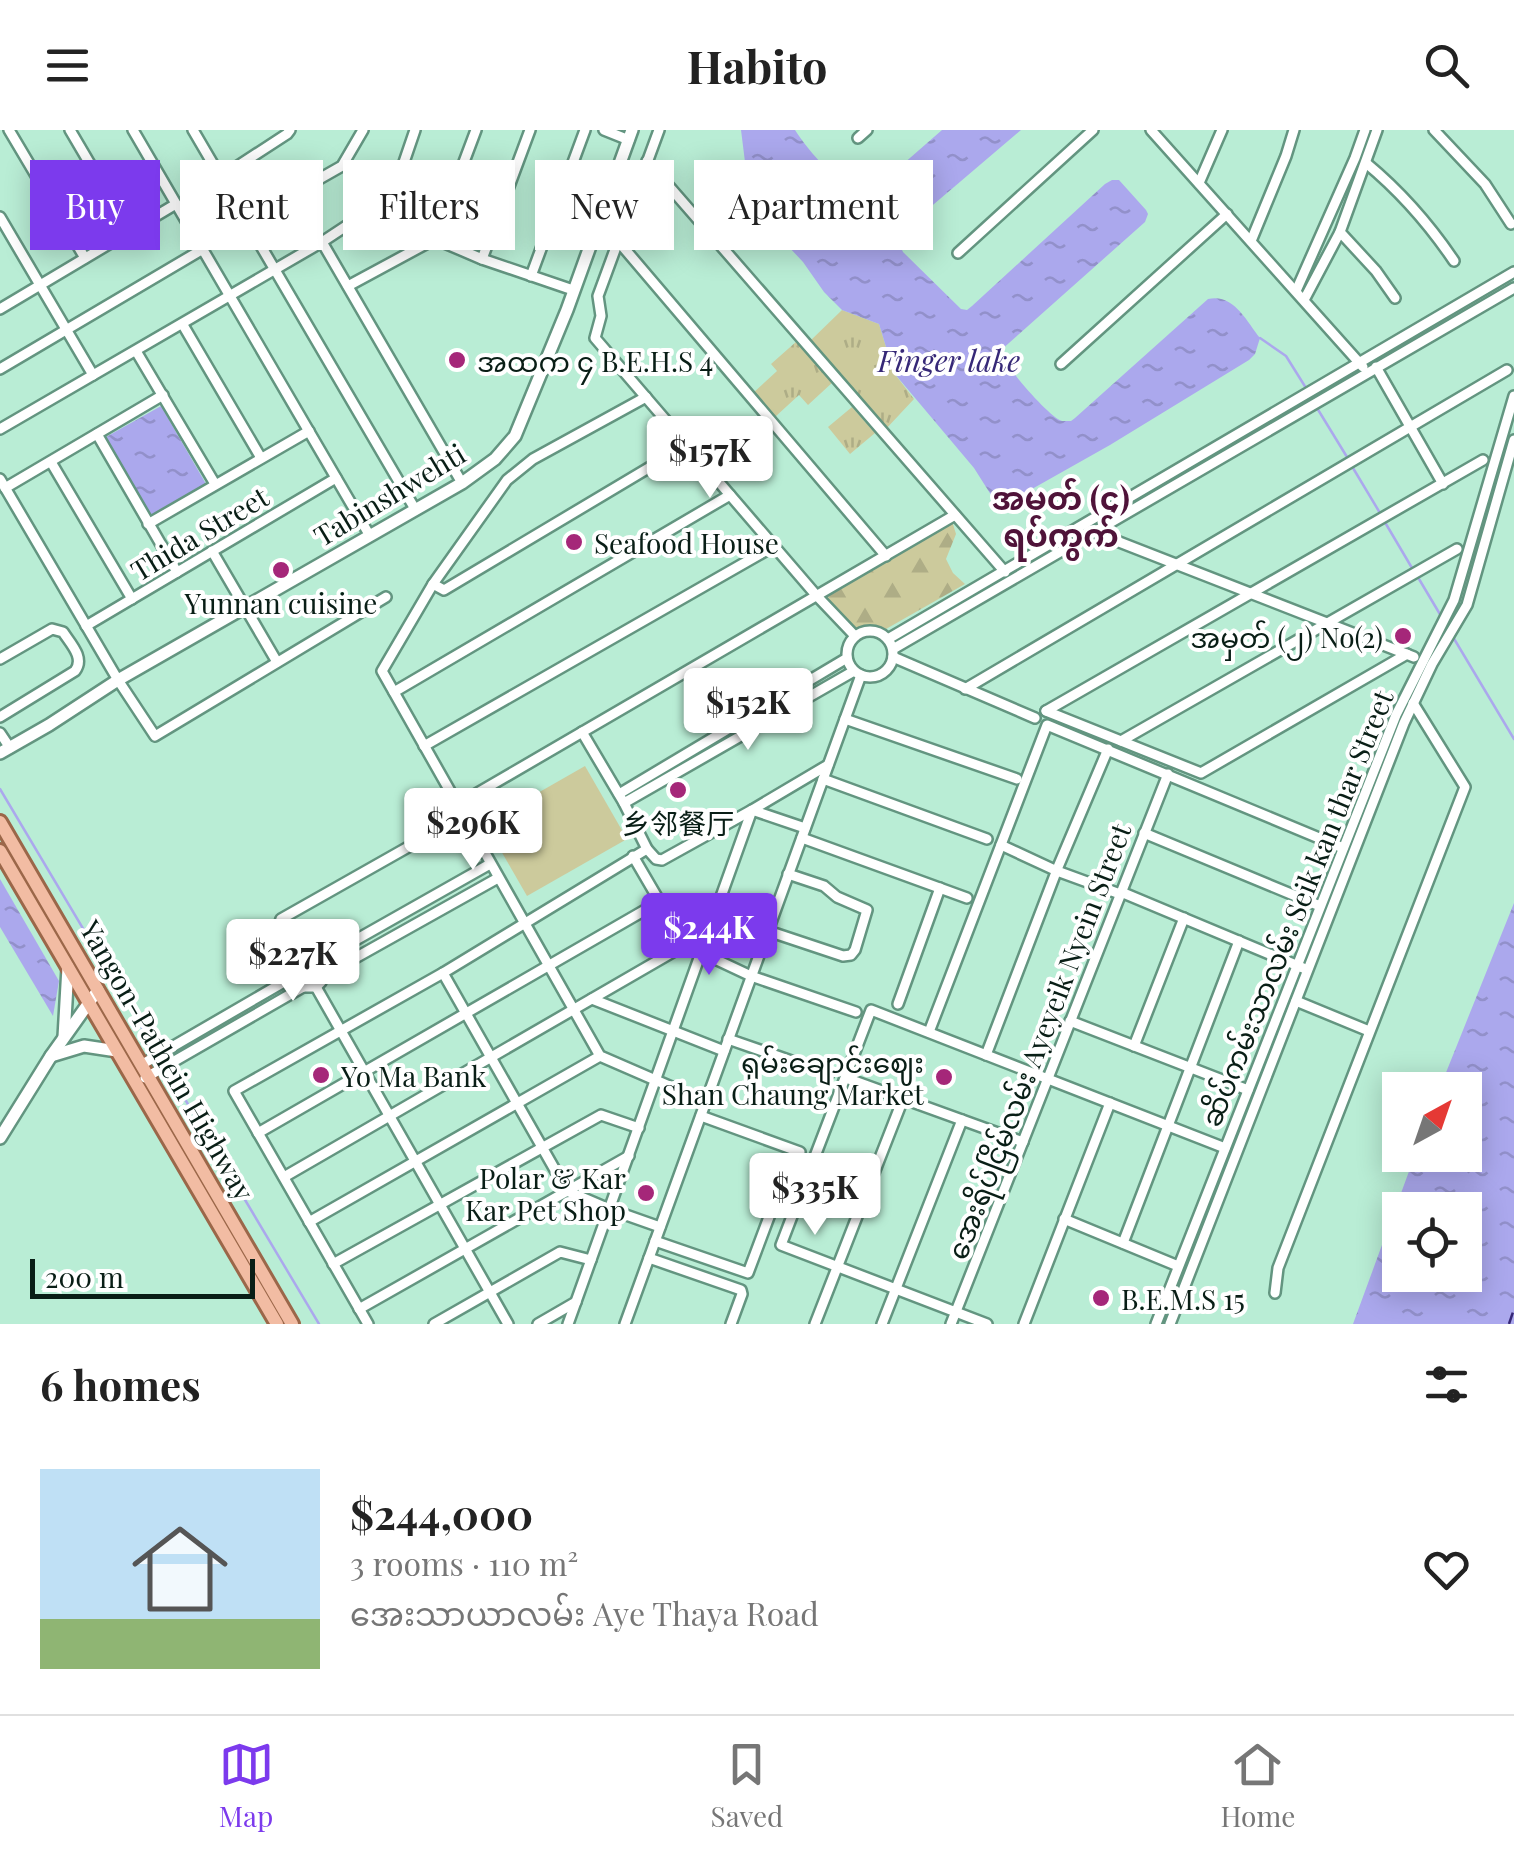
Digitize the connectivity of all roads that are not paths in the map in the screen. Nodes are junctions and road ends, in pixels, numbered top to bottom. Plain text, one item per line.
1 (9, 130) edge
2 (70, 130) edge
3 (133, 130) edge
4 (193, 130) edge
5 (290, 130) edge
6 (363, 130) edge
7 (415, 130) edge
8 (476, 130) edge
9 (530, 130) edge
10 (585, 130) edge
11 (604, 130) edge
12 (659, 130) edge
13 (867, 130) edge
14 (1093, 130) edge
15 (1151, 130) edge
16 (1222, 130) edge
17 (1294, 130) edge
18 (1365, 130) edge
19 (1377, 130) edge
20 (1434, 130) edge
21 (630, 135) edge
22 (858, 138) dead end
23 (88, 160) edge
24 (211, 160) edge
25 (246, 160) edge
26 (465, 160) edge
27 (648, 160) edge
28 (1366, 163) junction
29 (323, 177) edge
30 (1200, 184) junction
31 (674, 190) edge
32 (176, 204) junction
33 (180, 211) edge
34 (160, 214) edge
35 (1227, 214) junction
36 (0, 217) edge
37 (1512, 224) dead end
38 (1340, 232) junction
39 (323, 241) edge
40 (1251, 242) junction
41 (323, 244) edge
42 (99, 250) edge
43 (203, 250) joint
44 (265, 250) edge
45 (308, 250) edge
46 (415, 250) edge
47 (461, 250) edge
48 (615, 250) edge
49 (626, 250) edge
50 (958, 253) dead end
51 (85, 258) junction
52 (482, 259) junction
53 (1454, 261) dead end
54 (276, 269) junction
55 (1514, 272) edge
56 (531, 276) junction
57 (40, 285) junction
58 (348, 286) junction
59 (1514, 288) edge
60 (574, 290) junction
61 (230, 296) junction
62 (1300, 296) junction
63 (1395, 298) dead end
64 (0, 309) edge
65 (183, 325) junction
66 (67, 330) junction
67 (136, 351) junction
68 (1359, 362) junction
69 (1061, 364) dead end
70 (0, 369) edge
71 (1372, 370) junction
72 (1507, 370) dead end
73 (93, 375) junction
74 (162, 395) junction
75 (1514, 396) edge
76 (646, 397) junction
77 (1410, 427) junction
78 (0, 429) edge
79 (309, 431) junction
80 (97, 434) junction
81 (1514, 440) edge
82 (687, 446) junction
83 (261, 458) junction
84 (1483, 460) dead end
85 (51, 462) junction
86 (336, 478) junction
87 (462, 482) junction
88 (3, 484) edge
89 (216, 484) junction
90 (1443, 484) junction
91 (730, 495) junction
92 (416, 509) junction
93 (955, 515) junction
94 (148, 524) junction
95 (1079, 526) junction
96 (1093, 532) junction
97 (370, 536) junction
98 (774, 546) junction
99 (1457, 549) dead end
100 (212, 551) junction
101 (886, 556) junction
102 (1174, 565) junction
103 (177, 572) junction
104 (1004, 572) junction
105 (433, 584) junction
106 (1251, 594) junction
107 (816, 595) junction
108 (386, 598) dead end
109 (132, 599) junction
110 (245, 607) junction
111 (1329, 624) junction
112 (86, 626) junction
113 (855, 636) junction
114 (891, 648) junction
115 (847, 658) junction
116 (0, 659) edge
117 (277, 662) junction
118 (857, 673) junction
119 (118, 680) junction
120 (964, 689) junction
121 (394, 692) junction
122 (1413, 703) junction
123 (0, 718) edge
124 (1035, 718) dead end
125 (845, 719) junction
126 (582, 732) junction
127 (0, 733) edge
128 (1121, 741) junction
129 (424, 746) junction
130 (1108, 749) junction
131 (5, 750) edge
132 (828, 765) junction
133 (1168, 774) junction
134 (823, 779) junction
135 (1017, 780) dead end
136 (621, 798) junction
137 (456, 804) junction
138 (752, 810) junction
139 (463, 816) junction
140 (0, 822) edge
141 (804, 833) junction
142 (1144, 833) junction
143 (987, 839) dead end
144 (1001, 845) junction
145 (647, 848) junction
146 (1344, 848) junction
147 (0, 851) edge
148 (633, 856) junction
149 (490, 864) junction
150 (1057, 872) junction
151 (788, 874) junction
152 (498, 878) junction
153 (940, 888) junction
154 (1121, 893) junction
155 (967, 898) dead end
156 (659, 902) junction
157 (1320, 906) junction
158 (1184, 918) junction
159 (524, 922) junction
160 (768, 931) junction
161 (1239, 942) junction
162 (685, 945) junction
163 (702, 954) junction
164 (315, 963) junction
165 (68, 966) junction
166 (548, 966) junction
167 (1302, 968) junction
168 (298, 970) junction
169 (443, 973) junction
170 (323, 976) junction
171 (752, 976) junction
172 (303, 987) junction
173 (316, 987) junction
174 (98, 990) junction
175 (592, 998) junction
176 (1296, 1001) junction
177 (89, 1004) junction
178 (898, 1004) dead end
179 (573, 1010) junction
180 (856, 1012) dead end
181 (466, 1014) junction
182 (1070, 1022) junction
183 (673, 1031) junction
184 (1369, 1031) junction
185 (341, 1032) junction
186 (929, 1032) junction
187 (728, 1039) junction
188 (64, 1040) junction
189 (1134, 1046) junction
190 (117, 1051) junction
191 (724, 1051) junction
192 (986, 1054) junction
193 (51, 1056) junction
194 (600, 1056) junction
195 (491, 1057) junction
196 (1191, 1068) junction
197 (364, 1072) junction
198 (830, 1074) dead end
199 (142, 1075) junction
200 (846, 1078) junction
201 (1048, 1078) junction
202 (656, 1080) junction
203 (1248, 1090) junction
204 (903, 1099) junction
205 (706, 1102) junction
206 (1110, 1103) junction
207 (517, 1104) junction
208 (389, 1116) junction
209 (700, 1116) junction
210 (962, 1120) junction
211 (1169, 1126) junction
212 (638, 1128) junction
213 (258, 1133) junction
214 (0, 1138) edge
215 (1023, 1142) junction
216 (542, 1148) junction
217 (1225, 1148) junction
218 (800, 1152) dead end
219 (629, 1156) junction
220 (415, 1161) junction
221 (284, 1177) junction
222 (567, 1191) junction
223 (775, 1201) dead end
224 (439, 1204) junction
225 (609, 1209) junction
226 (1064, 1220) junction
227 (309, 1222) junction
228 (660, 1227) junction
229 (655, 1240) junction
230 (1123, 1243) junction
231 (465, 1249) junction
232 (649, 1258) junction
233 (591, 1260) junction
234 (334, 1264) junction
235 (836, 1266) junction
236 (1178, 1266) junction
237 (896, 1289) junction
238 (489, 1292) junction
239 (1275, 1293) dead end
240 (576, 1302) junction
241 (359, 1309) junction
242 (956, 1312) junction
243 (277, 1324) edge
244 (292, 1324) edge
245 (368, 1324) edge
246 (434, 1324) edge
247 (508, 1324) edge
248 (538, 1324) edge
249 (568, 1324) edge
250 (625, 1324) edge
251 (731, 1324) edge
252 (815, 1324) edge
253 (882, 1324) edge
254 (951, 1324) edge
255 (987, 1324) edge
256 (1024, 1324) edge
257 (1156, 1324) edge
258 (1170, 1324) edge

1 - 51 street
2 - 23 street
3 - 32 street
4 - 24 street
5 - 25 street
6 - 29 street
7 - 39 street
8 - 26 street
9 - 52 street
10 - 56 street
11 - 21 street
12 - 27 street
13 - 22 street
14 - 50 street
15 - 30 street
16 - 30 street
17 - 40 street
18 - 62 street
19 - 28 street
20 - 37 street
21 - 60 main road, Tabinshwehti
28 - 38 street
28 - 53 street
30 - 35 street
31 - 93 street
32 - 33 street
32 - 34 street
35 - 40 street
35 - 69 street
36 - 57 street
38 - 62 street
38 - 63 street
40 - 62 street
41 - 58 street
42 - 51 street
43 - 61 street
43 - 66 street
44 - 54 street
45 - 54 street
46 - 58 street
47 - 52 street
48 - 76 street
49 - 101 street
51 - 57 street
52 - 56 street
54 - 61 street
54 - 92 street
55 - 68 street
56 - 60 street
57 - 64 street
57 - 66 street
58 - 87 street
59 - 71 street
60 - 87 main road, Tabinshwehti
61 - 65 street
61 - 79 street
62 - 68 street
65 - 67 street
65 - 83 street
66 - 70 street
66 - 73 street
67 - 73 street
67 - 74 street
68 - 71 street
68 - 95 street
71 - 77 street
71 - 96 street
72 - 77 street
73 - 78 street
74 - 80 street
74 - 89 street
75 - 146 street, ဆိပ်ကမ်းသာလမ်း Seik kan thar Street
76 - 82 street
76 - 105 street
77 - 90 street
77 - 102 street
79 - 83 street
79 - 86 street
80 - 85 street
80 - 94 street
81 - 122 street, ဆိပ်ကမ်းသာလမ်း Seik kan thar Street
82 - 91 street
82 - 105 street
83 - 89 street
84 - 90 street
85 - 88 street
85 - 109 street
86 - 97 street
86 - 100 street, Thida Street
87 - 92 main road, Tabinshwehti
88 - 112 street
89 - 94 street
90 - 106 street
91 - 98 street
91 - 121 street
92 - 97 main road, Tabinshwehti
93 - 101 street
93 - 104 street
94 - 103 street
95 - 96 street
95 - 104 street
96 - 102 street
96 - 114 street
97 - 110 main road, Tabinshwehti
98 - 107 street
98 - 129 street
99 - 111 street
100 - 103 street, Thida Street
100 - 110 street
101 - 107 street
102 - 106 street
102 - 120 street
103 - 109 street, Thida Street
104 - 114 street
105 - 121 street
106 - 111 street
106 - 128 street
107 - 113 street
107 - 126 street
108 - 117 street
109 - 112 street, Thida Street
110 - 117 street
110 - 119 main road, Tabinshwehti
111 - 128 street
111 - 128 street
112 - 119 street
113 - 114 street
113 - 115 street
114 - 118 street
114 - 120 street
115 - 118 street
115 - 136 street
116 - 123 street
117 - 119 street
118 - 125 street
118 - 136 street
119 - 131 main road, Tabinshwehti
120 - 124 street
121 - 129 street
122 - 167 street, ဆိပ်ကမ်းသာလမ်း Seik kan thar Street
122 - 184 street
125 - 132 street
125 - 135 street
126 - 136 street
126 - 137 street
127 - 131 street
129 - 137 street
130 - 133 street
130 - 144 street
130 - 150 street
132 - 134 street
132 - 138 street
133 - 142 street, အေးရိပ်ငြိမ်လမ်း Ayeyeik Nyein Street
133 - 146 street
134 - 141 street
134 - 143 street
136 - 145 street
137 - 139 street
138 - 141 street
138 - 145 street
138 - 163 street
139 - 149 street
139 - 168 street
140 - 174 main road, Yangon-Pathein Highway
141 - 151 street
141 - 153 street
142 - 154 street, အေးရိပ်ငြိမ်လမ်း Ayeyeik Nyein Street
142 - 157 street
144 - 150 street
144 - 186 street
145 - 148 street
146 - 157 street, ဆိပ်ကမ်းသာလမ်း Seik kan thar Street
147 - 165 main road, Yangon-Pathein Highway
148 - 156 street
148 - 159 street
149 - 152 street
149 - 164 street
150 - 154 street
150 - 192 street
151 - 160 street
151 - 160 street
152 - 159 street
152 - 170 street
153 - 155 street
153 - 178 street
154 - 158 street
154 - 182 street, အေးရိပ်ငြိမ်လမ်း Ayeyeik Nyein Street
156 - 162 street
156 - 166 street
157 - 167 street, ဆိပ်ကမ်းသာလမ်း Seik kan thar Street
158 - 161 street
158 - 189 street
159 - 166 street
159 - 169 street
160 - 171 street
161 - 167 street
161 - 196 street
162 - 163 street
162 - 175 street
163 - 171 street
163 - 183 street
164 - 168 street
164 - 170 street
165 - 177 main road, Yangon-Pathein Highway
165 - 188 main road
166 - 179 street
166 - 181 street
167 - 176 street, ဆိပ်ကမ်းသာလမ်း Seik kan thar Street
167 - 203 street, ဆိပ်ကမ်းသာလမ်း Seik kan thar Street
168 - 172 street
168 - 199 street
169 - 181 street
169 - 185 street
170 - 173 street
171 - 180 street
171 - 187 street
172 - 173 street
172 - 199 street
173 - 185 street
174 - 177 main road
174 - 199 main road, Yangon-Pathein Highway
175 - 179 street
175 - 183 street
176 - 184 street
176 - 258 street, ဆိပ်ကမ်းသာလမ်း Seik kan thar Street
177 - 188 main road
177 - 190 main road, Yangon-Pathein Highway
179 - 194 street
179 - 195 street
181 - 195 street
181 - 197 street
182 - 189 street
182 - 201 street, အေးရိပ်ငြိမ်လမ်း Ayeyeik Nyein Street
183 - 191 street
183 - 202 street
184 - 239 street
185 - 197 street
185 - 213 street
186 - 192 street
186 - 200 street
187 - 191 street
187 - 198 street
188 - 193 main road
189 - 196 street
190 - 193 main road
190 - 199 main road, Yangon-Pathein Highway
191 - 205 street
192 - 201 street
193 - 214 main road
194 - 202 street
194 - 207 street
195 - 207 street
195 - 208 street
196 - 203 street
196 - 211 street
197 - 208 street
197 - 213 street
199 - 243 main road, Yangon-Pathein Highway
199 - 244 main road, Yangon-Pathein Highway
200 - 204 street
200 - 235 street
201 - 206 street
201 - 215 street, အေးရိပ်ငြိမ်လမ်း Ayeyeik Nyein Street
202 - 205 street
202 - 212 street
203 - 217 street, ဆိပ်ကမ်းသာလမ်း Seik kan thar Street
204 - 210 street
204 - 235 street
205 - 209 street
206 - 211 street
206 - 226 street
207 - 216 street
207 - 220 street
208 - 220 street
208 - 221 street
209 - 218 street
209 - 228 street
210 - 215 street
210 - 237 street
211 - 217 street
211 - 230 street
212 - 216 street
212 - 219 street
213 - 221 street
215 - 242 street, အေးရိပ်ငြိမ်လမ်း Ayeyeik Nyein Street
216 - 222 street
216 - 224 street
217 - 236 street, ဆိပ်ကမ်းသာလမ်း Seik kan thar Street
219 - 222 street
219 - 225 street
220 - 224 street
220 - 227 street
221 - 227 street
222 - 225 street
222 - 231 street
223 - 229 street
224 - 231 street
224 - 234 street
225 - 228 street
225 - 233 street
226 - 230 street
226 - 256 street
227 - 234 street
228 - 229 street
229 - 232 street
230 - 236 street
231 - 238 street
231 - 241 street
232 - 250 street
232 - 251 street
233 - 238 street
233 - 240 street
234 - 241 street
235 - 237 street
235 - 252 street
236 - 257 street, ဆိပ်ကမ်းသာလမ်း Seik kan thar Street
237 - 242 street
237 - 253 street
238 - 246 street
238 - 247 street
240 - 248 street
240 - 249 street
241 - 245 street
242 - 254 street, အေးရိပ်ငြိမ်လမ်း Ayeyeik Nyein Street
242 - 255 street

